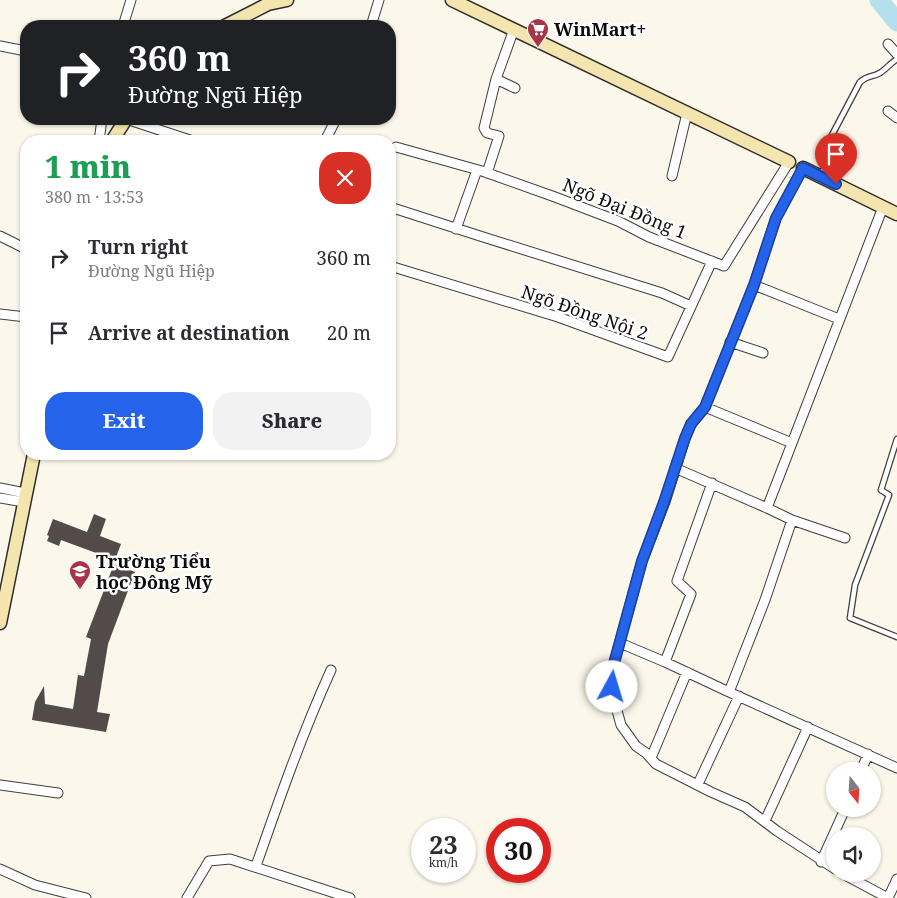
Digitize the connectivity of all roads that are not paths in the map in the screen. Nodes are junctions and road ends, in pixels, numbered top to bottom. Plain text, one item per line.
1 (131, 0) edge
2 (286, 0) edge
3 (379, 0) edge
4 (452, 0) edge
5 (266, 2) edge
6 (125, 20) edge
7 (235, 20) edge
8 (374, 20) edge
9 (514, 29) junction
10 (888, 44) dead end
11 (0, 46) edge
12 (20, 50) edge
13 (897, 54) edge
14 (897, 59) edge
15 (496, 79) junction
16 (515, 88) dead end
17 (888, 111) dead end
18 (687, 113) junction
19 (897, 118) edge
20 (144, 125) edge
21 (175, 135) edge
22 (396, 147) dead end
23 (789, 162) joint
24 (803, 168) joint
25 (477, 170) junction
26 (487, 173) junction
27 (672, 176) dead end
28 (820, 177) junction
29 (883, 207) junction
30 (396, 209) edge
31 (897, 214) edge
32 (456, 228) junction
33 (0, 236) edge
34 (20, 246) edge
35 (712, 261) junction
36 (396, 268) edge
37 (754, 285) junction
38 (691, 306) junction
39 (0, 314) edge
40 (20, 316) edge
41 (839, 319) junction
42 (730, 342) junction
43 (763, 353) dead end
44 (705, 407) junction
45 (897, 439) edge
46 (792, 443) junction
47 (33, 460) edge
48 (675, 468) junction
49 (712, 483) junction
50 (0, 488) edge
51 (0, 498) edge
52 (25, 498) junction
53 (767, 508) junction
54 (792, 520) junction
55 (845, 538) dead end
56 (0, 623) edge
57 (897, 637) edge
58 (620, 644) junction
59 (665, 662) junction
60 (331, 670) dead end
61 (687, 672) junction
62 (729, 692) junction
63 (739, 696) junction
64 (808, 727) junction
65 (868, 754) junction
66 (651, 758) junction
67 (865, 762) edge
68 (897, 768) edge
69 (698, 784) junction
70 (0, 785) edge
71 (58, 792) dead end
72 (841, 818) edge
73 (765, 821) junction
74 (821, 862) junction
75 (826, 864) edge
76 (256, 866) junction
77 (0, 869) edge
78 (897, 879) edge
79 (858, 882) edge
80 (86, 898) edge
81 (187, 898) edge
82 (350, 898) edge

1 - 6 street
2 - 5 street
3 - 8 street
4 - 9 street
5 - 7 street
9 - 15 street
9 - 18 street
10 - 13 street
11 - 12 street
14 - 28 lane
15 - 16 street
15 - 26 street
17 - 19 street
18 - 23 street
18 - 27 street
20 - 21 street
22 - 25 street, Ngõ Đại Đồng 1
23 - 35 street
24 - 28 street
24 - 37 street
25 - 26 street, Ngõ Đại Đồng 1
25 - 32 street
26 - 35 street, Ngõ Đại Đồng 1
28 - 29 street
29 - 31 street
29 - 41 street
30 - 32 street
32 - 38 street
33 - 34 street
35 - 38 street, Ngõ Đồng Nội 2
36 - 38 street, Ngõ Đồng Nội 2
37 - 41 street
37 - 42 street
39 - 40 street
41 - 46 street
42 - 43 street
42 - 44 street
44 - 46 street
44 - 48 street
45 - 57 lane
46 - 53 street
47 - 52 street
48 - 49 street
48 - 58 street
49 - 53 street
49 - 59 street
50 - 52 street
51 - 52 street
52 - 56 street
53 - 54 street
54 - 55 street
54 - 62 street
58 - 59 street
58 - 66 street
59 - 61 street
60 - 76 street
61 - 62 street
61 - 66 street
62 - 63 street
63 - 64 street
63 - 69 street
64 - 65 street
64 - 73 street
65 - 67 street
65 - 68 street
66 - 69 street
69 - 73 street
70 - 71 street
72 - 74 street
73 - 74 street
74 - 75 street
76 - 81 street
76 - 82 street
77 - 80 street
78 - 79 street

